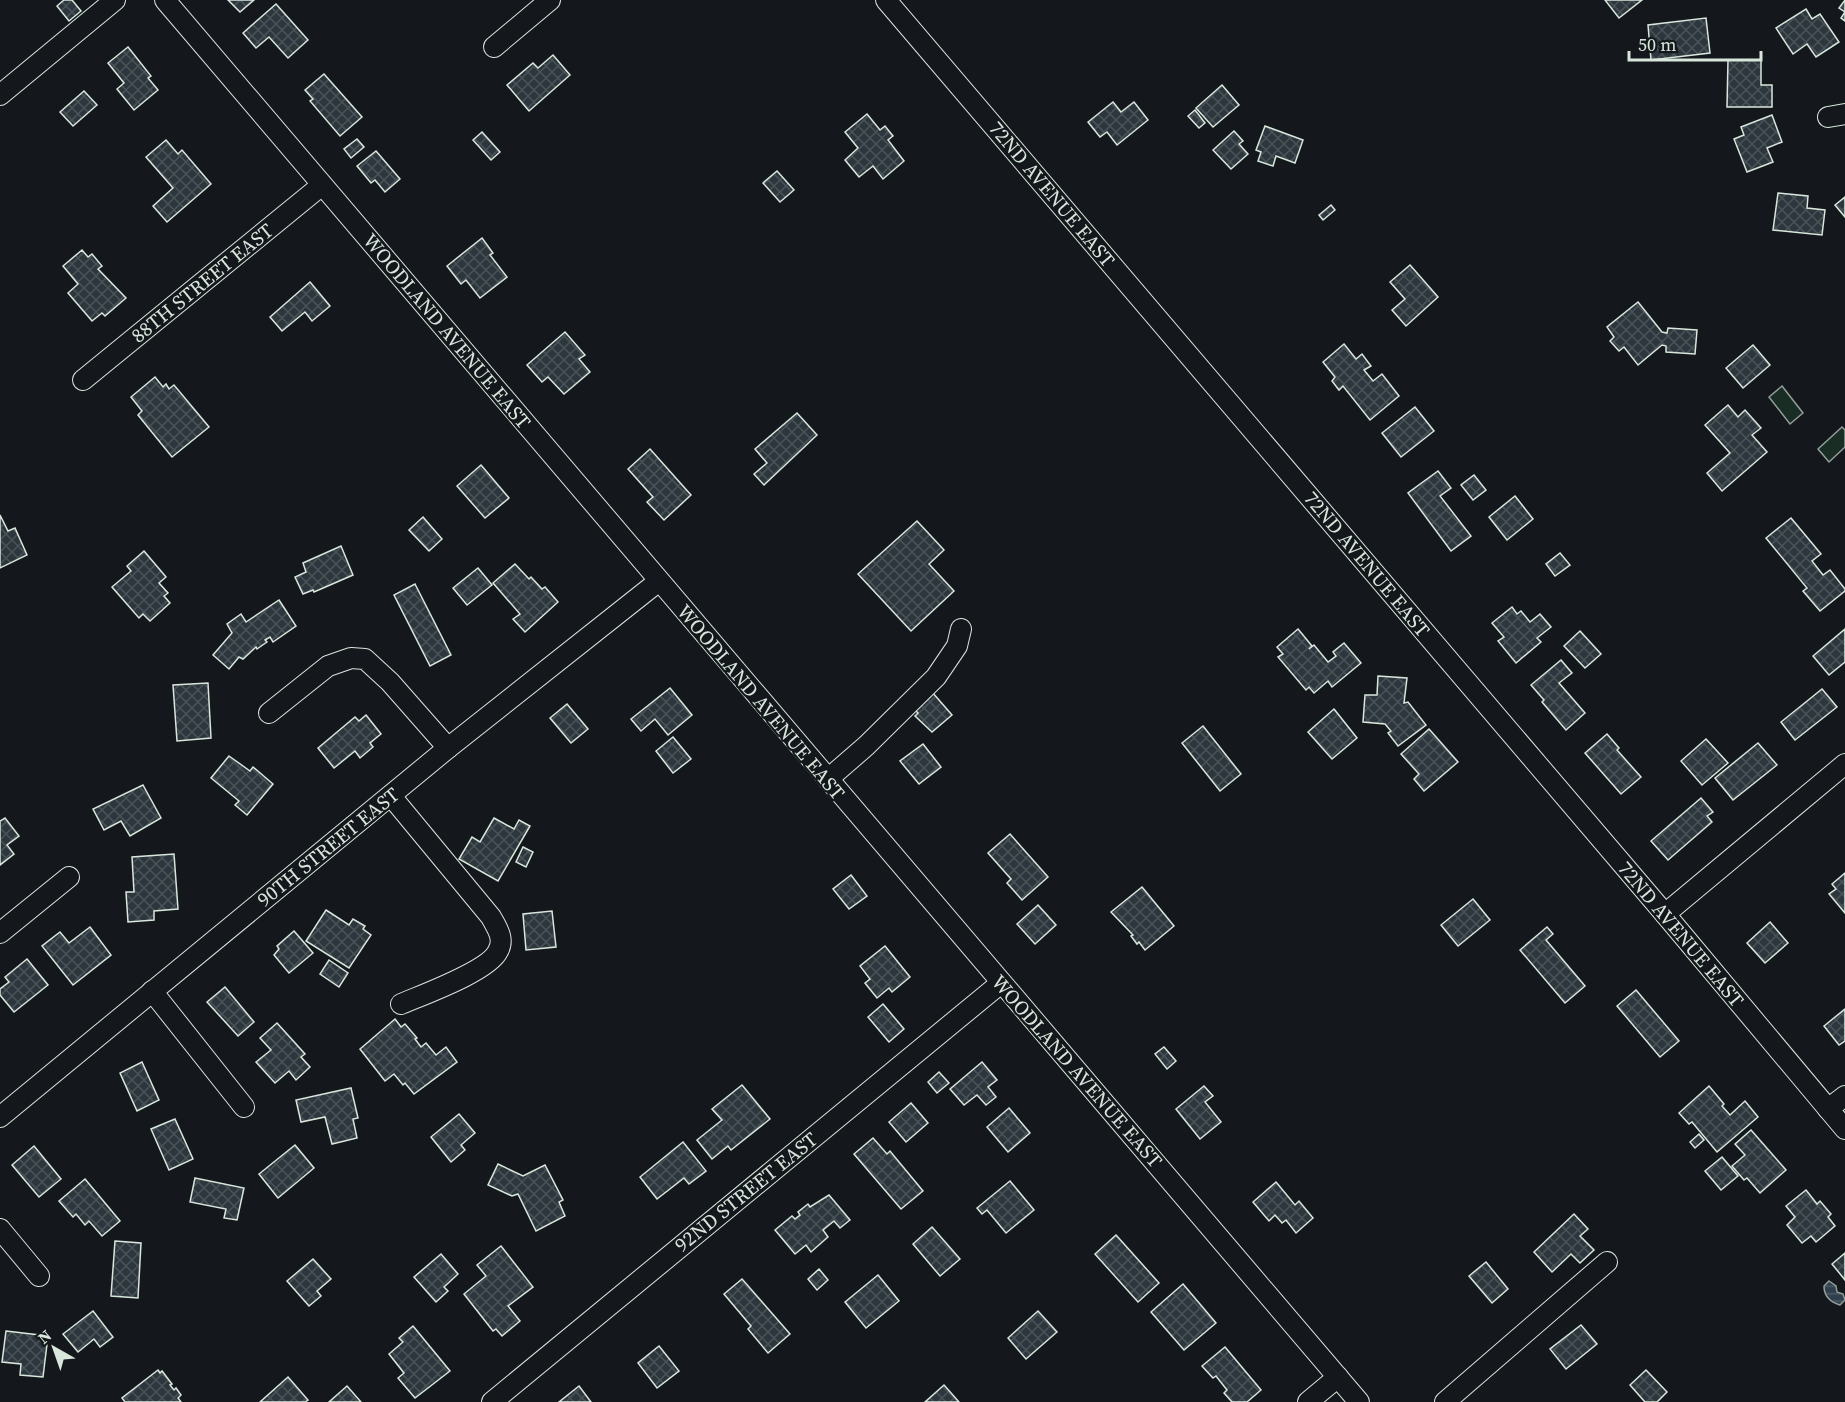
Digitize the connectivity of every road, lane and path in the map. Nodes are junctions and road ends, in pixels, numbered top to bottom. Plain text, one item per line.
1 (115, 0) edge
2 (165, 0) edge
3 (550, 0) edge
4 (886, 0) edge
5 (494, 47) dead end
6 (0, 95) edge
7 (322, 185) junction
8 (83, 380) dead end
9 (659, 581) junction
10 (961, 629) dead end
11 (269, 713) dead end
12 (448, 748) junction
13 (1845, 764) edge
14 (828, 779) junction
15 (391, 796) junction
16 (69, 877) dead end
17 (1665, 914) junction
18 (0, 933) edge
19 (1001, 983) junction
20 (152, 991) junction
21 (401, 1004) dead end
22 (1845, 1096) edge
23 (244, 1107) dead end
24 (1828, 1109) junction
25 (0, 1117) edge
26 (1845, 1129) edge
27 (0, 1229) edge
28 (1607, 1262) dead end
29 (39, 1276) dead end
30 (1338, 1377) junction
31 (492, 1402) edge
32 (1308, 1402) edge
33 (1359, 1402) edge
34 (1445, 1402) edge

1 - 6 street
2 - 7 street, WOODLAND AVENUE EAST
3 - 5 street
4 - 17 street, 72ND AVENUE EAST
7 - 8 street, 88TH STREET EAST
7 - 9 street, WOODLAND AVENUE EAST
9 - 12 street, 90TH STREET EAST
9 - 14 street, WOODLAND AVENUE EAST
10 - 14 street
11 - 12 street
12 - 15 street, 90TH STREET EAST
13 - 17 street
14 - 19 street, WOODLAND AVENUE EAST
15 - 20 street, 90TH STREET EAST
15 - 21 street
16 - 18 street
17 - 24 street, 72ND AVENUE EAST
19 - 30 street, WOODLAND AVENUE EAST
19 - 31 street, 92ND STREET EAST
20 - 23 street
20 - 25 street, 90TH STREET EAST
22 - 24 street
24 - 26 street, 72ND AVENUE EAST
27 - 29 street
28 - 34 street
30 - 32 street
30 - 33 street, WOODLAND AVENUE EAST

